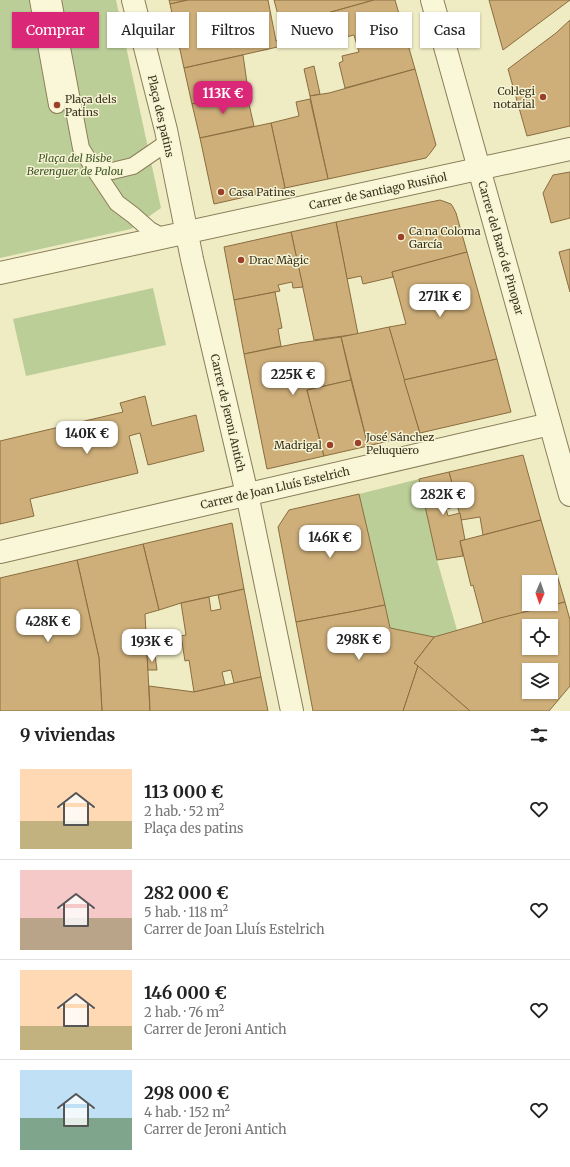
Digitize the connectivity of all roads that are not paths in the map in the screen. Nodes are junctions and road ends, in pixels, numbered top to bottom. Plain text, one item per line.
1 (38, 0) edge
2 (53, 0) edge
3 (133, 0) edge
4 (432, 0) edge
5 (57, 104) dead end
6 (168, 142) junction
7 (570, 149) edge
8 (91, 164) junction
9 (479, 169) junction
10 (187, 232) junction
11 (163, 237) junction
12 (0, 273) edge
13 (550, 424) junction
14 (247, 494) junction
15 (570, 495) edge
16 (0, 552) edge
17 (292, 711) edge

1 - 5 lane
2 - 8 lane
3 - 6 street, Plaça des patins
4 - 9 street, Carrer del Baró de Pinopar
6 - 8 lane
6 - 10 street, Plaça des patins
7 - 9 street, Carrer de Santiago Rusiñol
8 - 11 lane
9 - 10 street, Carrer de Santiago Rusiñol
9 - 13 street, Carrer del Baró de Pinopar
10 - 11 street
10 - 14 street, Carrer de Jeroni Antich
11 - 12 street
13 - 14 street, Carrer de Joan Lluís Estelrich
13 - 15 street, Carrer del Baró de Pinopar
14 - 16 street, Carrer de Joan Lluís Estelrich
14 - 17 street, Carrer de Jeroni Antich

